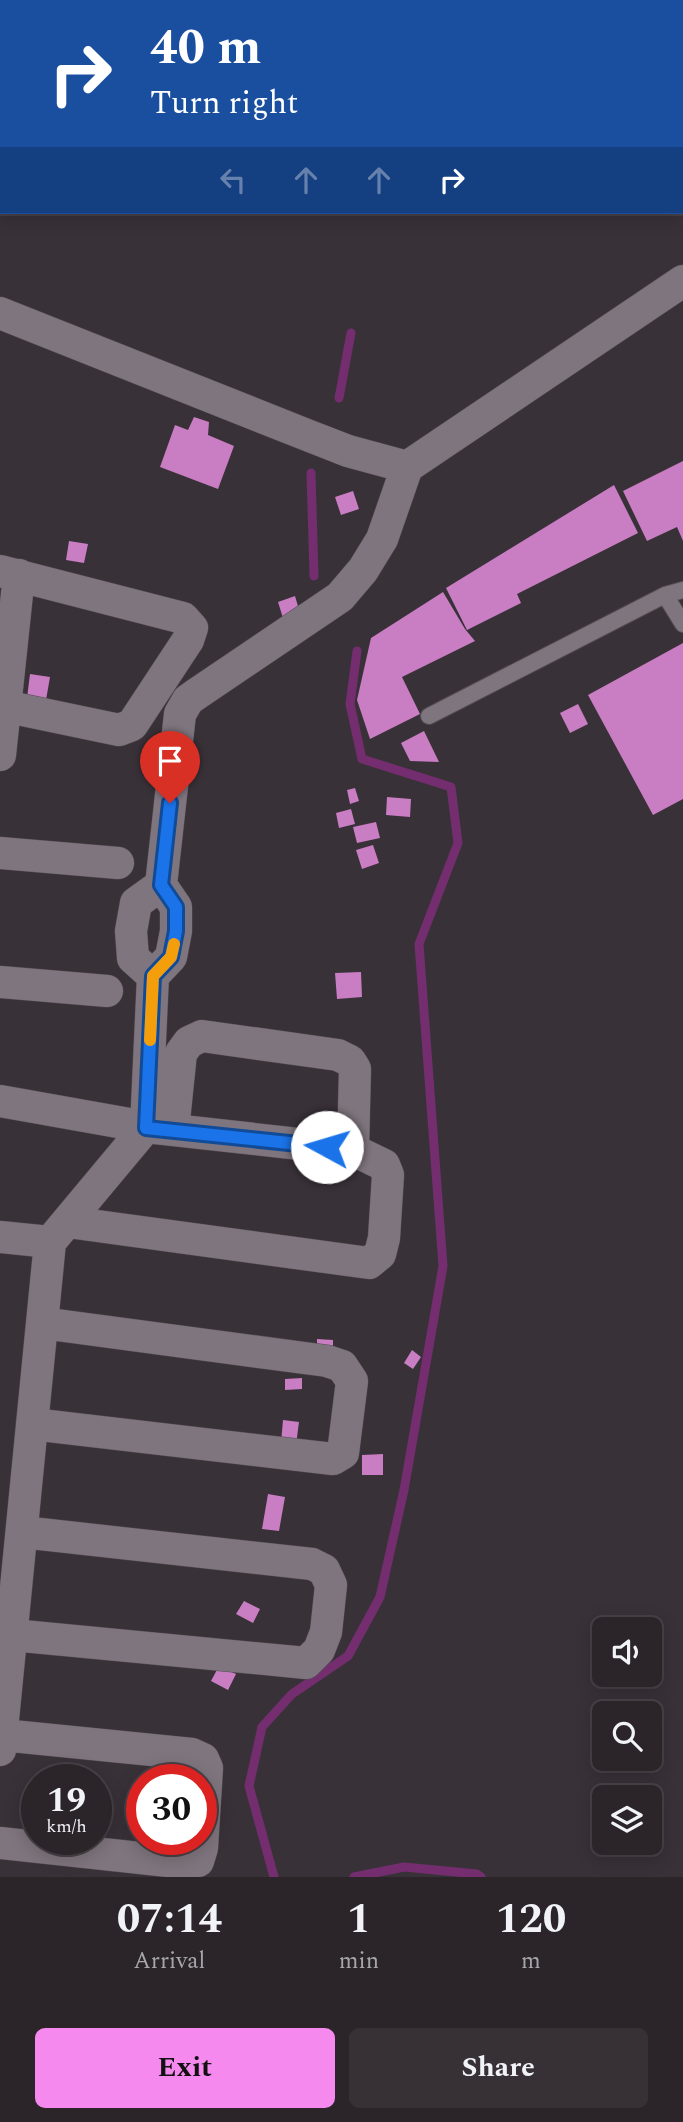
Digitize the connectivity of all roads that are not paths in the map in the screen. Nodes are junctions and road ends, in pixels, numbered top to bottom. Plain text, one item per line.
1 (683, 282) edge
2 (0, 313) edge
3 (407, 467) junction
4 (9, 573) edge
5 (683, 590) edge
6 (666, 595) junction
7 (683, 624) edge
8 (4, 706) junction
9 (429, 716) dead end
10 (0, 755) edge
11 (0, 853) edge
12 (118, 863) dead end
13 (161, 885) junction
14 (153, 976) junction
15 (0, 982) edge
16 (107, 991) dead end
17 (0, 1101) edge
18 (159, 1129) junction
19 (353, 1150) junction
20 (59, 1232) junction
21 (0, 1237) edge
22 (42, 1323) junction
23 (32, 1424) junction
24 (22, 1532) junction
25 (12, 1634) junction
26 (1, 1743) edge
27 (0, 1843) edge

1 - 3 street
2 - 3 street
3 - 13 street
4 - 8 street
4 - 8 street
5 - 6 lane
6 - 7 lane
6 - 9 lane
8 - 10 street
11 - 12 street
13 - 14 street
13 - 14 street
14 - 18 street
15 - 16 street
17 - 18 street
18 - 19 street
18 - 19 street
18 - 20 street
19 - 20 street
20 - 21 street
20 - 22 street
22 - 23 street
22 - 23 street
23 - 24 street
24 - 25 street
24 - 25 street
25 - 26 street
26 - 27 street

